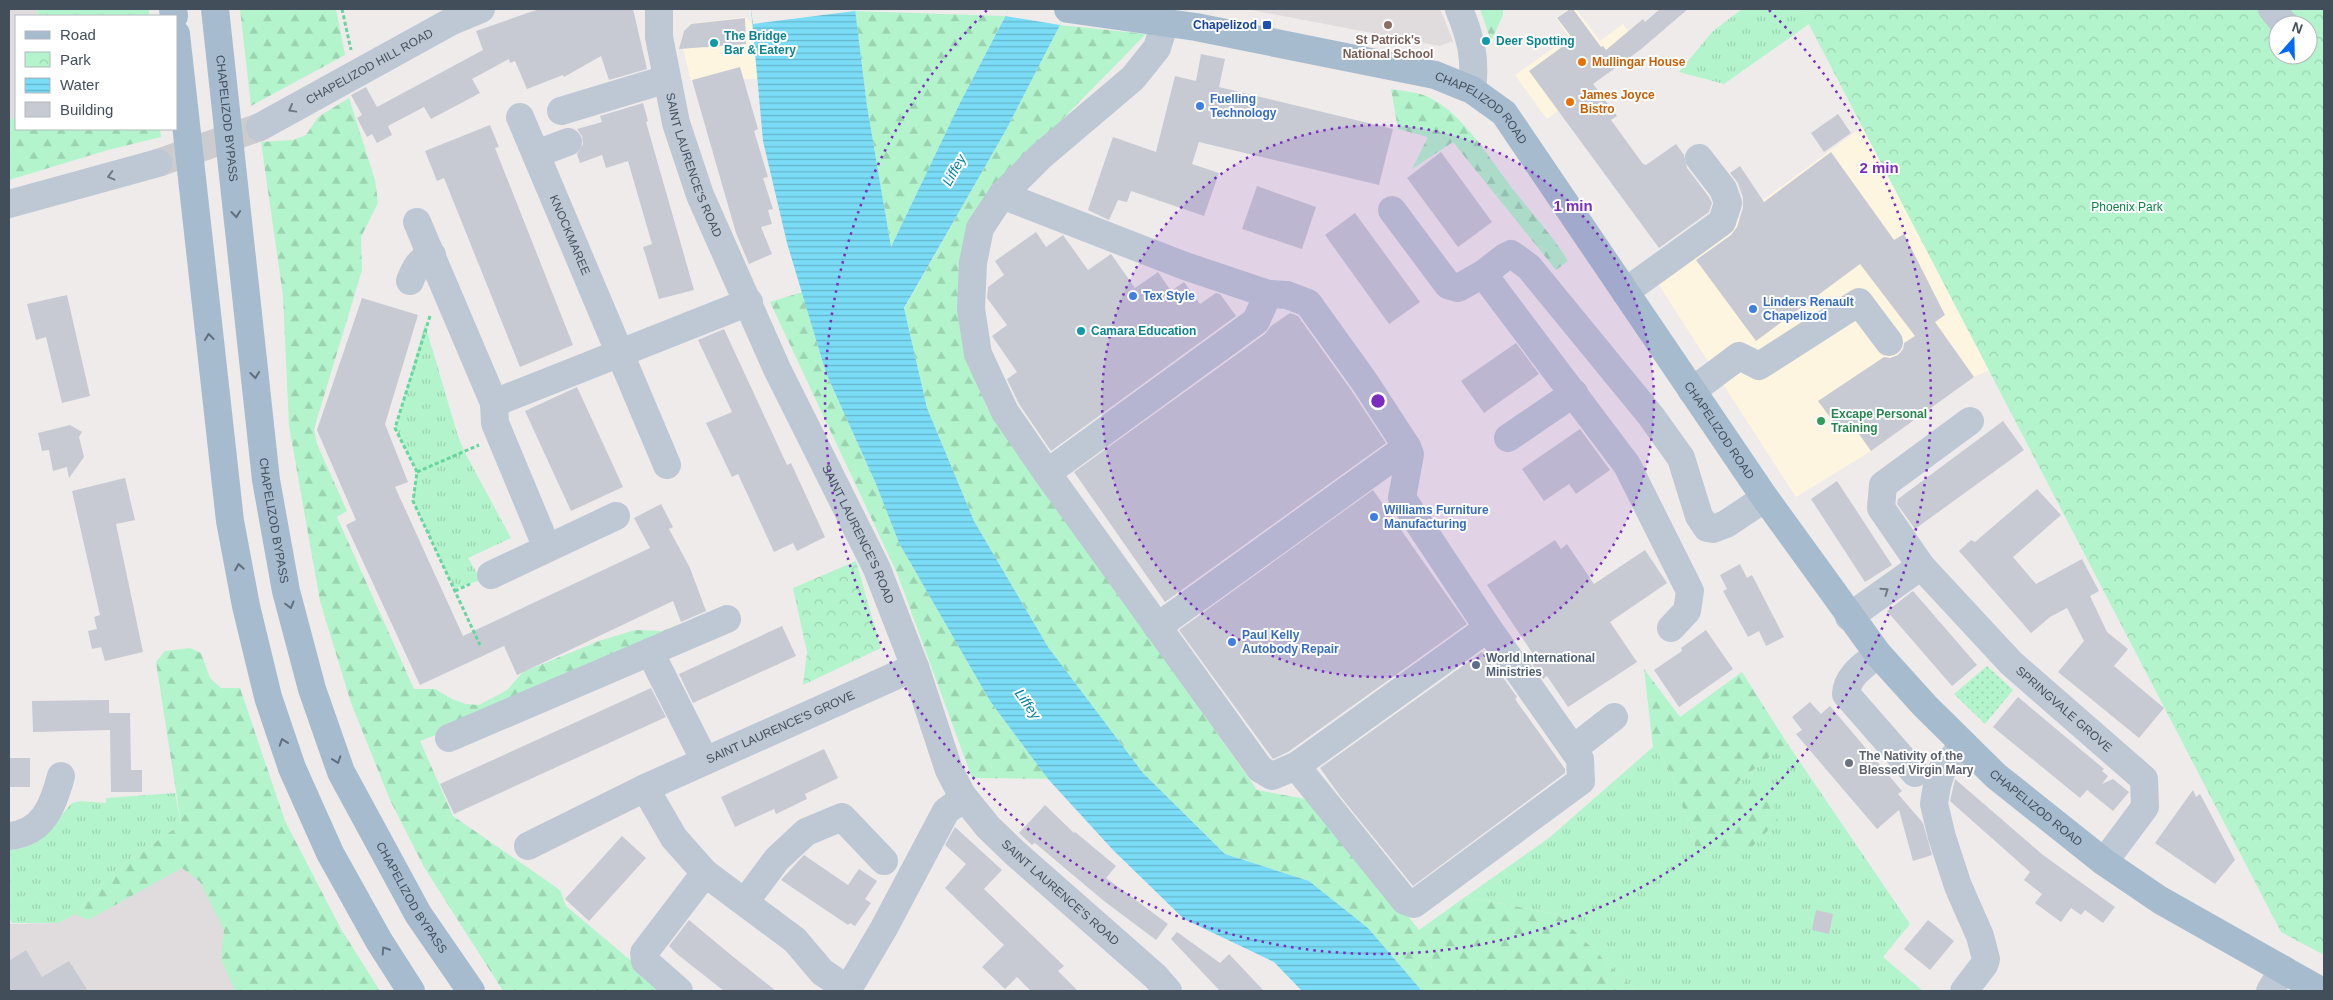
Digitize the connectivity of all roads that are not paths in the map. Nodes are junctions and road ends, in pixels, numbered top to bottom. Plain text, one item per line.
1 (215, 9) edge
2 (481, 9) edge
3 (659, 9) edge
4 (1077, 9) edge
5 (1459, 9) edge
6 (450, 15) edge
7 (1165, 22) junction
8 (178, 52) edge
9 (667, 80) junction
10 (1472, 90) junction
11 (562, 111) dead end
12 (520, 117) dead end
13 (260, 128) tunnel mouth
14 (568, 142) dead end
15 (536, 154) junction
16 (1699, 158) dead end
17 (158, 164) tunnel mouth
18 (1002, 195) junction
19 (9, 204) edge
20 (1392, 210) dead end
21 (417, 222) dead end
22 (432, 255) junction
23 (1483, 274) junction
24 (410, 281) dead end
25 (1625, 292) junction
26 (1268, 294) junction
27 (748, 302) junction
28 (1889, 342) dead end
29 (620, 353) junction
30 (1692, 391) junction
31 (1574, 393) junction
32 (494, 403) junction
33 (1970, 421) dead end
34 (1508, 438) dead end
35 (1407, 447) junction
36 (667, 465) dead end
37 (1047, 473) junction
38 (1765, 498) junction
39 (616, 516) dead end
40 (547, 548) junction
41 (1921, 566) junction
42 (491, 575) dead end
43 (1850, 616) junction
44 (728, 619) dead end
45 (1157, 627) junction
46 (1488, 628) junction
47 (1672, 628) dead end
48 (650, 652) junction
49 (1878, 654) junction
50 (915, 667) junction
51 (1614, 717) dead end
52 (449, 738) dead end
53 (1964, 745) junction
54 (1573, 749) junction
55 (705, 761) junction
56 (1296, 766) junction
57 (1915, 773) dead end
58 (61, 776) dead end
59 (645, 788) junction
60 (964, 798) junction
61 (9, 836) edge
62 (528, 846) dead end
63 (884, 861) dead end
64 (2104, 862) junction
65 (705, 873) junction
66 (745, 902) junction
67 (2277, 980) edge
68 (842, 987) edge
69 (411, 991) edge
70 (471, 991) edge
71 (679, 991) edge
72 (1168, 991) edge
73 (1964, 991) edge
74 (2321, 991) edge

1 -> 70 main road, CHAPELIZOD BYPASS
2 - 6 street, CHAPELIZOD HILL ROAD
3 - 9 street, SAINT LAURENCE'S ROAD
4 - 7 main road, CHAPELIZOD ROAD
5 - 10 street
6 -> 13 street, CHAPELIZOD HILL ROAD
7 - 10 main road, CHAPELIZOD ROAD
7 - 18 street
69 -> 8 main road
9 - 11 street
9 - 27 street, SAINT LAURENCE'S ROAD
10 - 25 main road, CHAPELIZOD ROAD
12 - 15 street, KNOCKMAREE
14 - 15 street
15 - 29 street, KNOCKMAREE
16 - 25 street
17 -> 19 street
18 - 26 street
18 - 37 street
20 - 23 street
21 - 22 street
22 - 24 street
22 - 32 street
23 - 31 street
23 - 38 street
25 - 30 main road, CHAPELIZOD ROAD
26 - 35 street
26 - 37 street
27 - 29 street
27 - 50 street, SAINT LAURENCE'S ROAD
28 - 30 street
29 - 32 street
29 - 36 street, KNOCKMAREE
30 - 38 main road, CHAPELIZOD ROAD
31 - 34 street
31 - 47 street
32 - 40 street
33 - 41 street, SPRINGVALE GROVE
35 - 45 street
35 - 46 street
37 - 45 street
38 - 43 main road, CHAPELIZOD ROAD
39 - 40 street
40 - 42 street
43 -> 41 street
41 - 64 street, SPRINGVALE GROVE
43 - 49 main road, CHAPELIZOD ROAD
44 - 48 street
45 - 56 street
46 - 54 street
46 - 56 street
48 - 52 street
48 - 55 street
49 - 53 main road, CHAPELIZOD ROAD
49 - 57 street
50 - 55 street, SAINT LAURENCE'S GROVE
50 - 60 street, SAINT LAURENCE'S ROAD
51 - 54 street
53 - 64 main road, CHAPELIZOD ROAD
53 - 73 street
54 - 56 street
55 - 59 street, SAINT LAURENCE'S GROVE
58 - 61 street
59 - 62 street, SAINT LAURENCE'S GROVE
59 - 65 street
60 - 68 street
60 - 72 street, SAINT LAURENCE'S ROAD
63 - 66 street
64 - 67 main road, CHAPELIZOD ROAD
65 - 66 street
65 - 71 street
66 - 68 street
67 - 74 main road, CHAPELIZOD ROAD

